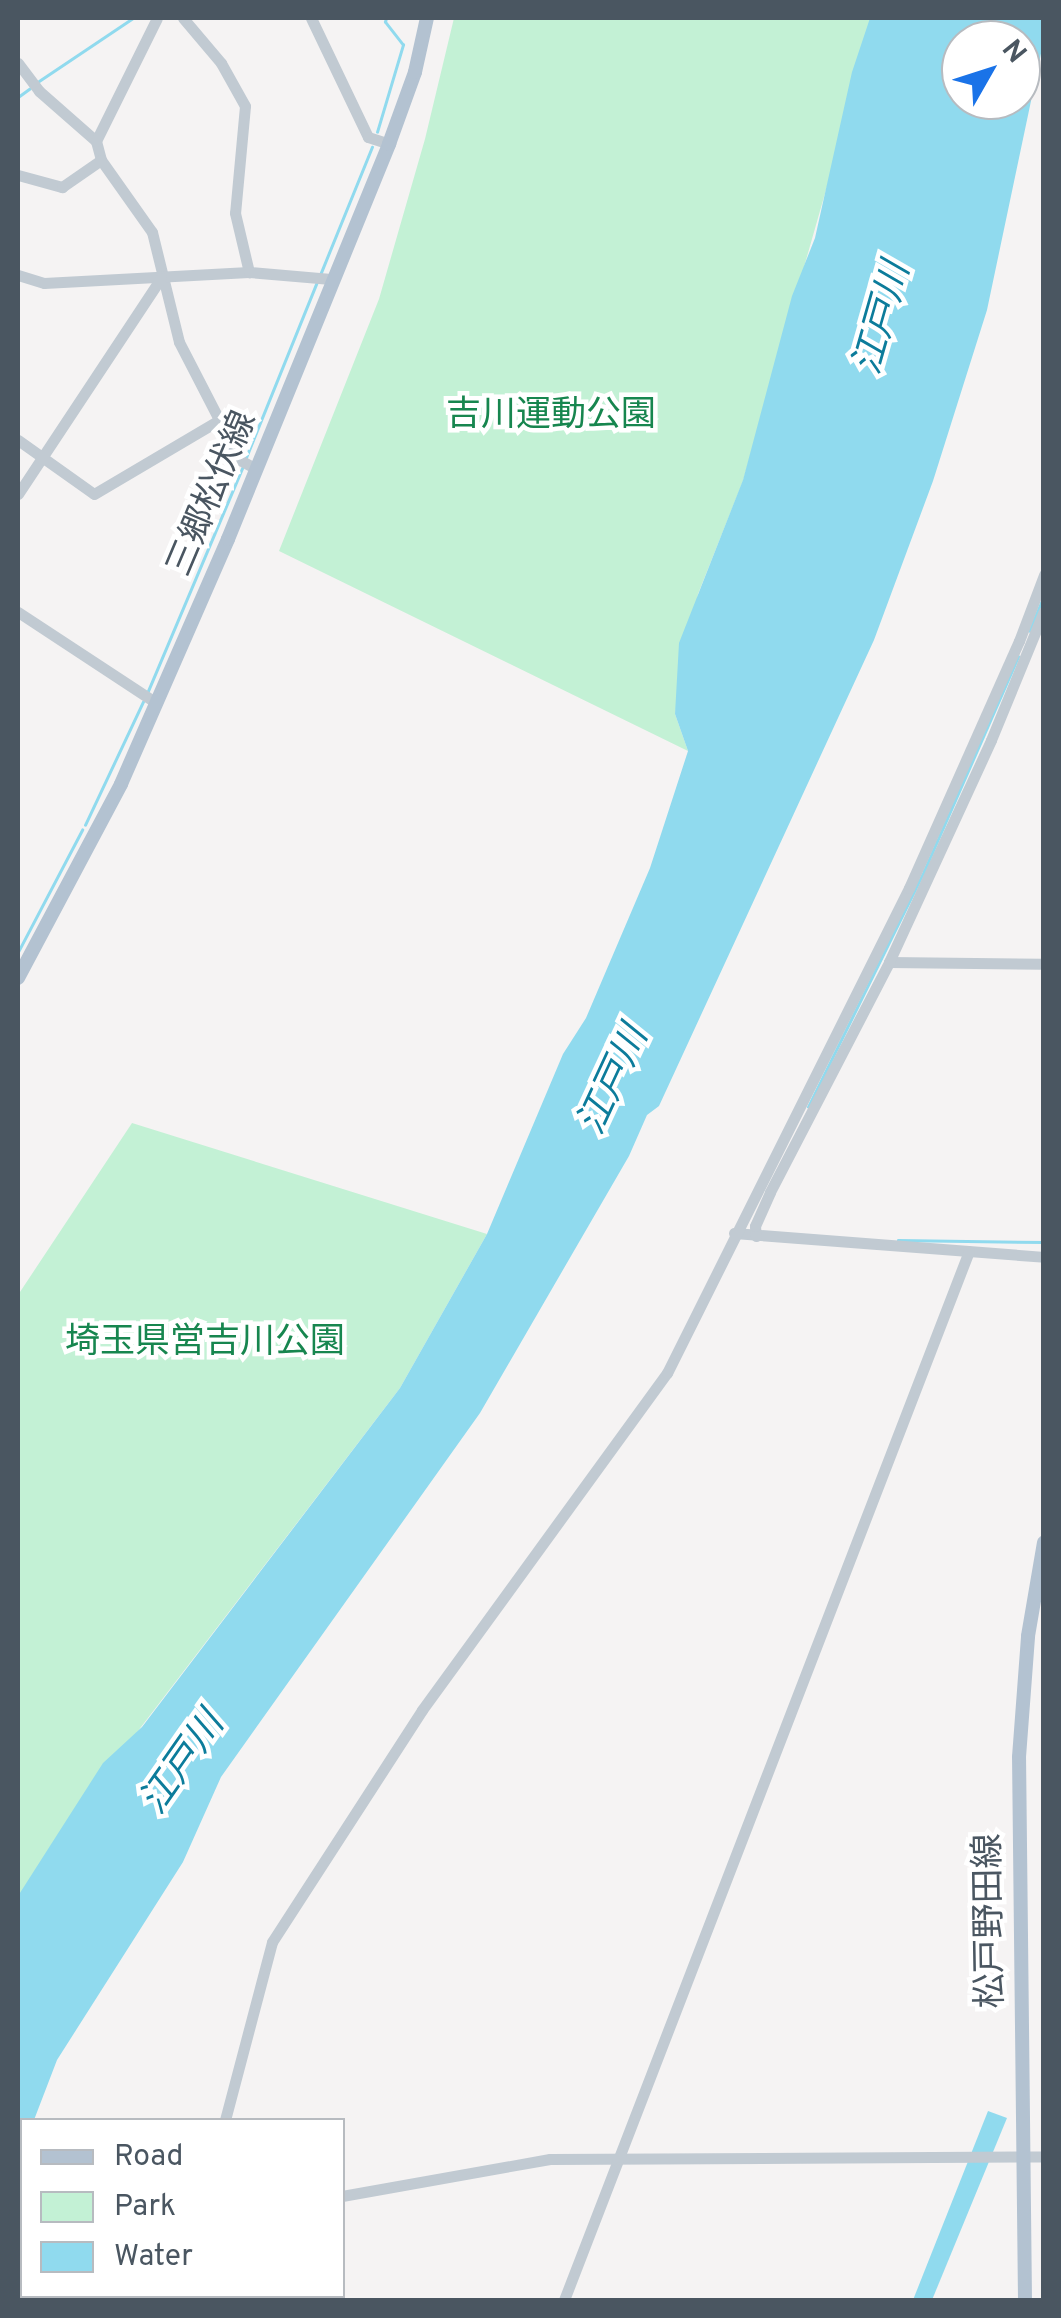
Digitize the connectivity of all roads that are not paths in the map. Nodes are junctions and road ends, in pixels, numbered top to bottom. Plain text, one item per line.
1 (157, 18) edge
2 (184, 18) edge
3 (311, 18) edge
4 (427, 18) edge
5 (18, 64) edge
6 (96, 141) junction
7 (389, 144) junction
8 (100, 160) junction
9 (18, 175) edge
10 (249, 272) junction
11 (18, 275) edge
12 (161, 278) junction
13 (322, 278) junction
14 (221, 418) junction
15 (18, 440) edge
16 (43, 456) junction
17 (248, 465) junction
18 (18, 494) edge
19 (1044, 576) edge
20 (18, 612) edge
21 (1044, 612) edge
22 (1031, 643) edge
23 (155, 702) junction
24 (890, 962) junction
25 (1042, 964) edge
26 (18, 978) edge
27 (734, 1232) junction
28 (756, 1236) junction
29 (969, 1251) junction
30 (1044, 1257) edge
31 (1044, 1542) edge
32 (226, 2118) edge
33 (1024, 2156) junction
34 (1044, 2156) edge
35 (618, 2157) junction
36 (345, 2195) edge
37 (564, 2300) edge
38 (1025, 2300) edge

1 - 6 street
2 - 10 street
3 - 7 street
4 - 7 main road, 三郷松伏線
5 - 6 street
6 - 8 street
7 - 13 main road, 三郷松伏線
8 - 9 street
8 - 12 street
10 - 12 street
10 - 13 street
11 - 12 street
12 - 14 street
12 - 16 street
13 - 17 main road, 三郷松伏線
14 - 16 street
14 - 17 street
15 - 16 street
16 - 18 street
17 - 23 main road, 三郷松伏線
19 - 22 street
20 - 23 street
21 - 22 street
22 - 24 street
22 - 27 street
23 - 26 main road, 三郷松伏線
24 - 25 street
24 - 28 street
27 - 28 street
27 - 32 street
28 - 29 street
29 - 30 street
29 - 35 street
31 - 33 main road, 松戸野田線
33 - 34 street
33 - 35 street
33 - 38 main road, 松戸野田線
35 - 36 street
35 - 37 street

